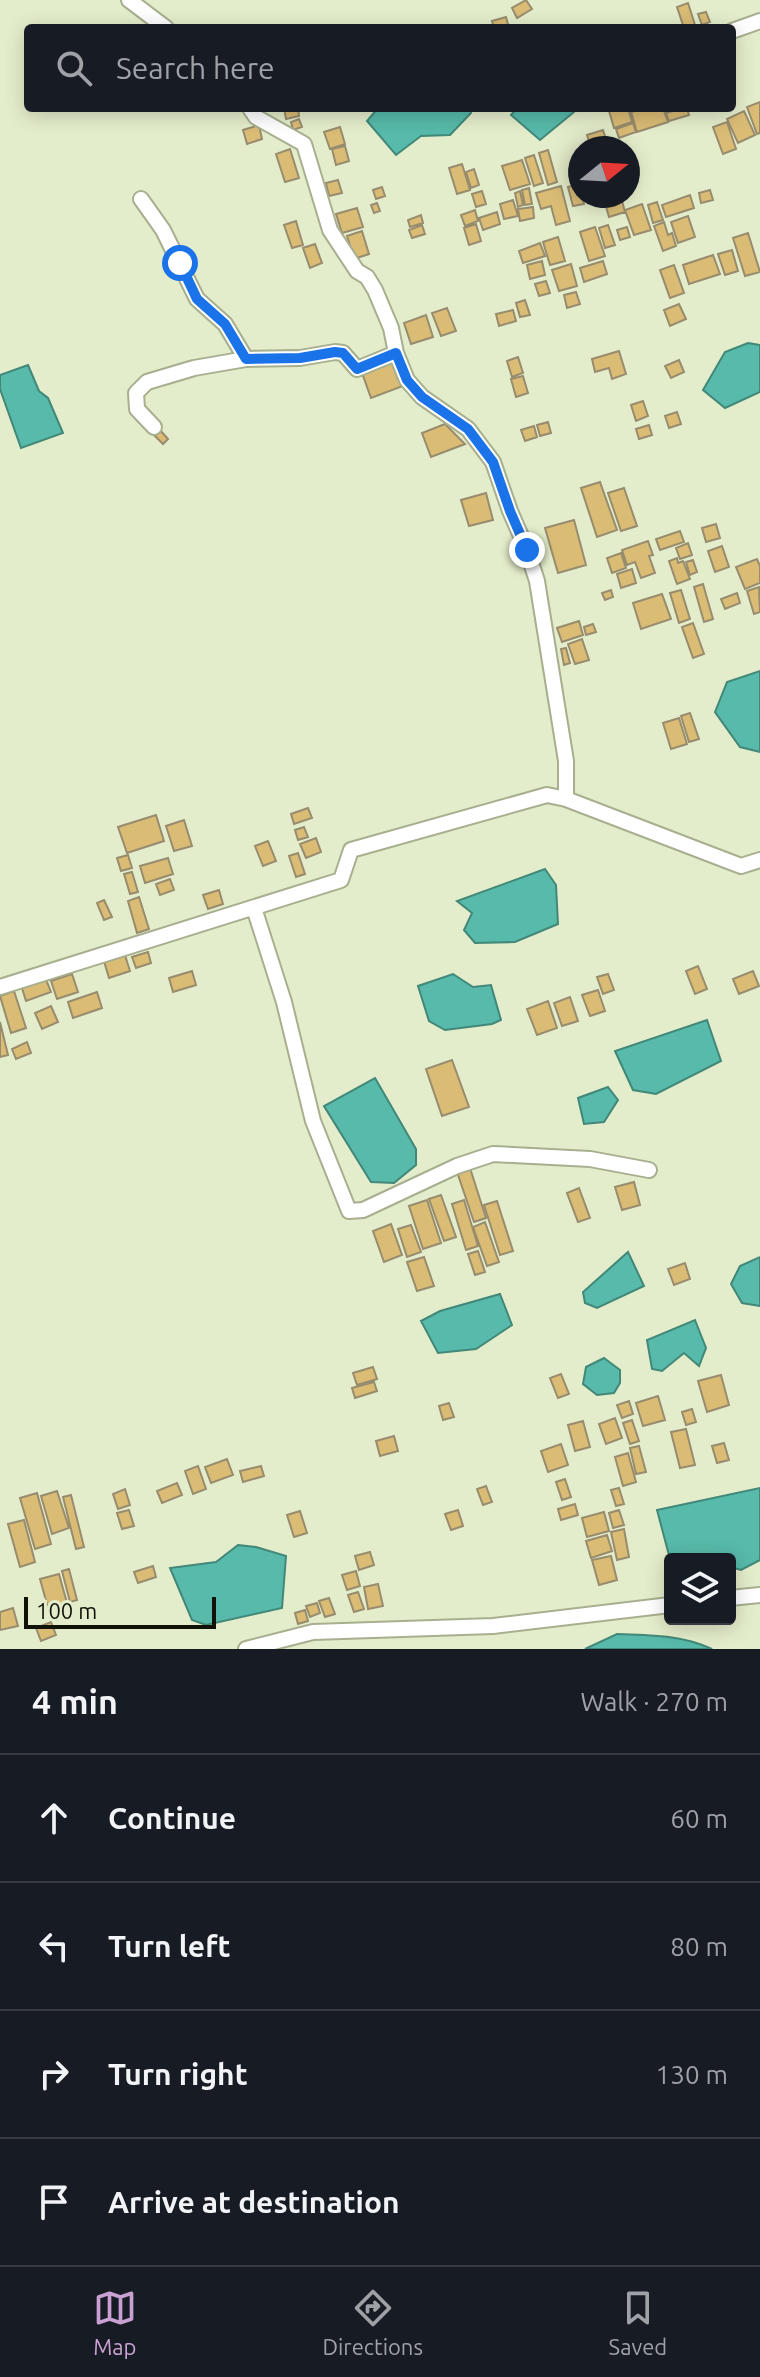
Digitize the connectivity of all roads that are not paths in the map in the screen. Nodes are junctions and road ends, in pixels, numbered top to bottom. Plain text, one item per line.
1 (129, 0) edge
2 (760, 21) edge
3 (161, 24) edge
4 (736, 30) edge
5 (253, 112) edge
6 (141, 199) dead end
7 (396, 353) junction
8 (246, 359) junction
9 (154, 427) dead end
10 (566, 799) junction
11 (760, 860) edge
12 (254, 908) junction
13 (0, 987) edge
14 (649, 1170) dead end
15 (760, 1595) edge
16 (736, 1597) edge
17 (664, 1606) edge
18 (246, 1649) edge

1 - 3 street
2 - 4 street
5 - 7 street
6 - 8 street
7 - 8 street
7 - 10 street
8 - 9 street
10 - 11 street
10 - 12 street
12 - 13 street
12 - 14 street
15 - 16 street
17 - 18 street

